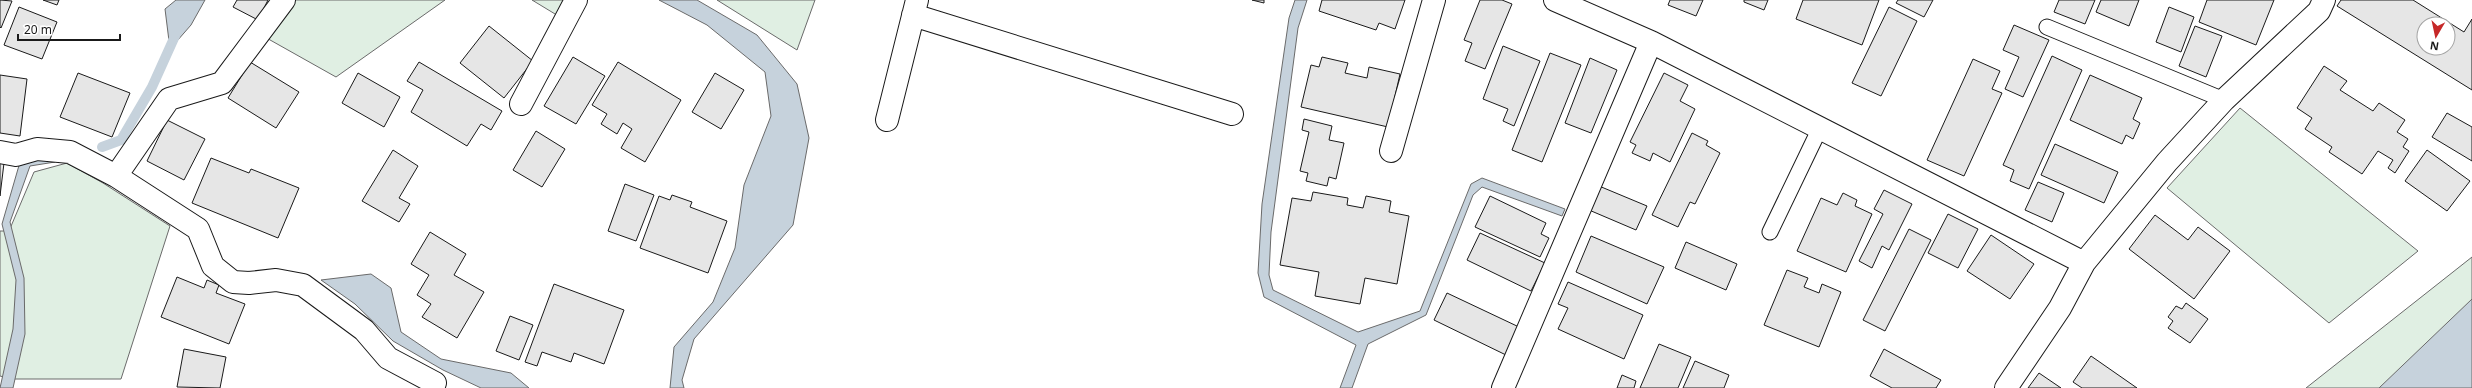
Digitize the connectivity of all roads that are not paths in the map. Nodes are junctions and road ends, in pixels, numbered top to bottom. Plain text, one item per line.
1 (284, 0) edge
2 (576, 0) edge
3 (1434, 0) edge
4 (1555, 0) edge
5 (2324, 0) edge
6 (915, 8) edge
7 (2047, 27) dead end
8 (1651, 42) junction
9 (2224, 100) junction
10 (521, 104) dead end
11 (1232, 114) dead end
12 (888, 120) dead end
13 (1820, 128) junction
14 (1391, 151) dead end
15 (0, 152) edge
16 (116, 176) junction
17 (1770, 232) dead end
18 (2084, 263) junction
19 (435, 383) dead end
20 (1503, 388) edge
21 (2006, 388) edge

1 - 16 street
2 - 10 street
3 - 14 street
4 - 8 street
5 - 9 street
6 - 11 street
6 - 12 street
7 - 9 lane
8 - 13 street
8 - 20 street
9 - 18 street
13 - 17 lane
13 - 18 street
15 - 16 street
16 - 19 street
18 - 21 street

